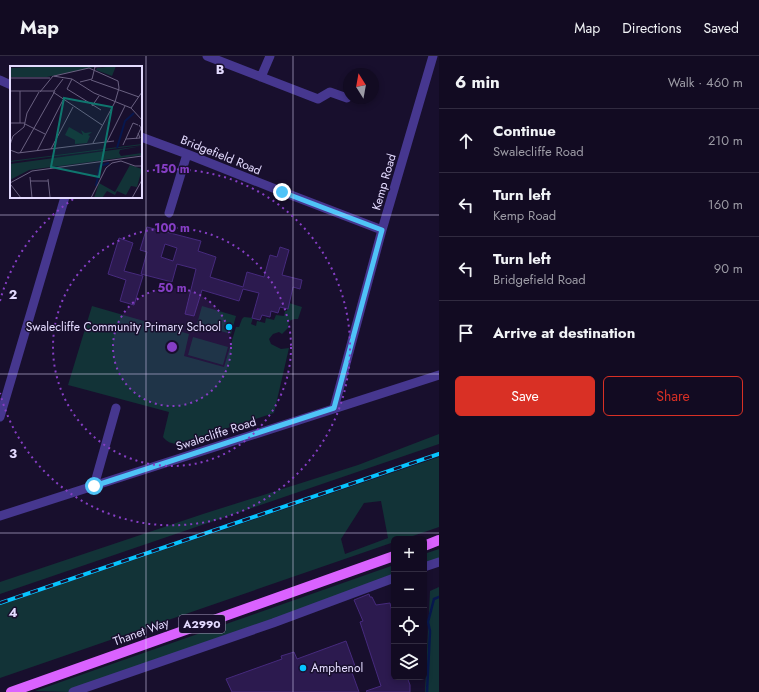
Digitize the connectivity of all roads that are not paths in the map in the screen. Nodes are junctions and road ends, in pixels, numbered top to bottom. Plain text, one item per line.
1 (207, 56) edge
2 (270, 56) edge
3 (433, 56) edge
4 (261, 77) junction
5 (0, 80) edge
6 (10, 85) edge
7 (343, 97) edge
8 (142, 137) edge
9 (187, 154) junction
10 (65, 198) edge
11 (169, 213) dead end
12 (382, 230) junction
13 (439, 375) edge
14 (116, 408) dead end
15 (334, 408) junction
16 (0, 417) edge
17 (94, 486) junction
18 (0, 516) edge
19 (439, 540) edge
20 (427, 545) edge
21 (391, 557) edge
22 (439, 562) edge
23 (427, 566) edge
24 (391, 579) edge
25 (10, 692) edge
26 (74, 692) edge

1 - 4 street
2 - 4 street
3 - 12 street, Kemp Road
4 - 7 street
5 - 6 street
8 - 9 street, Bridgefield Road
9 - 11 street
9 - 12 street, Bridgefield Road
10 - 16 street
12 - 15 street, Kemp Road
13 - 15 street, Swalecliffe Road
14 - 17 street
15 - 17 street, Swalecliffe Road
17 - 18 street, Swalecliffe Road
19 - 20 main road
21 - 25 main road, Thanet Way / A2990
22 - 23 street
24 - 26 street

